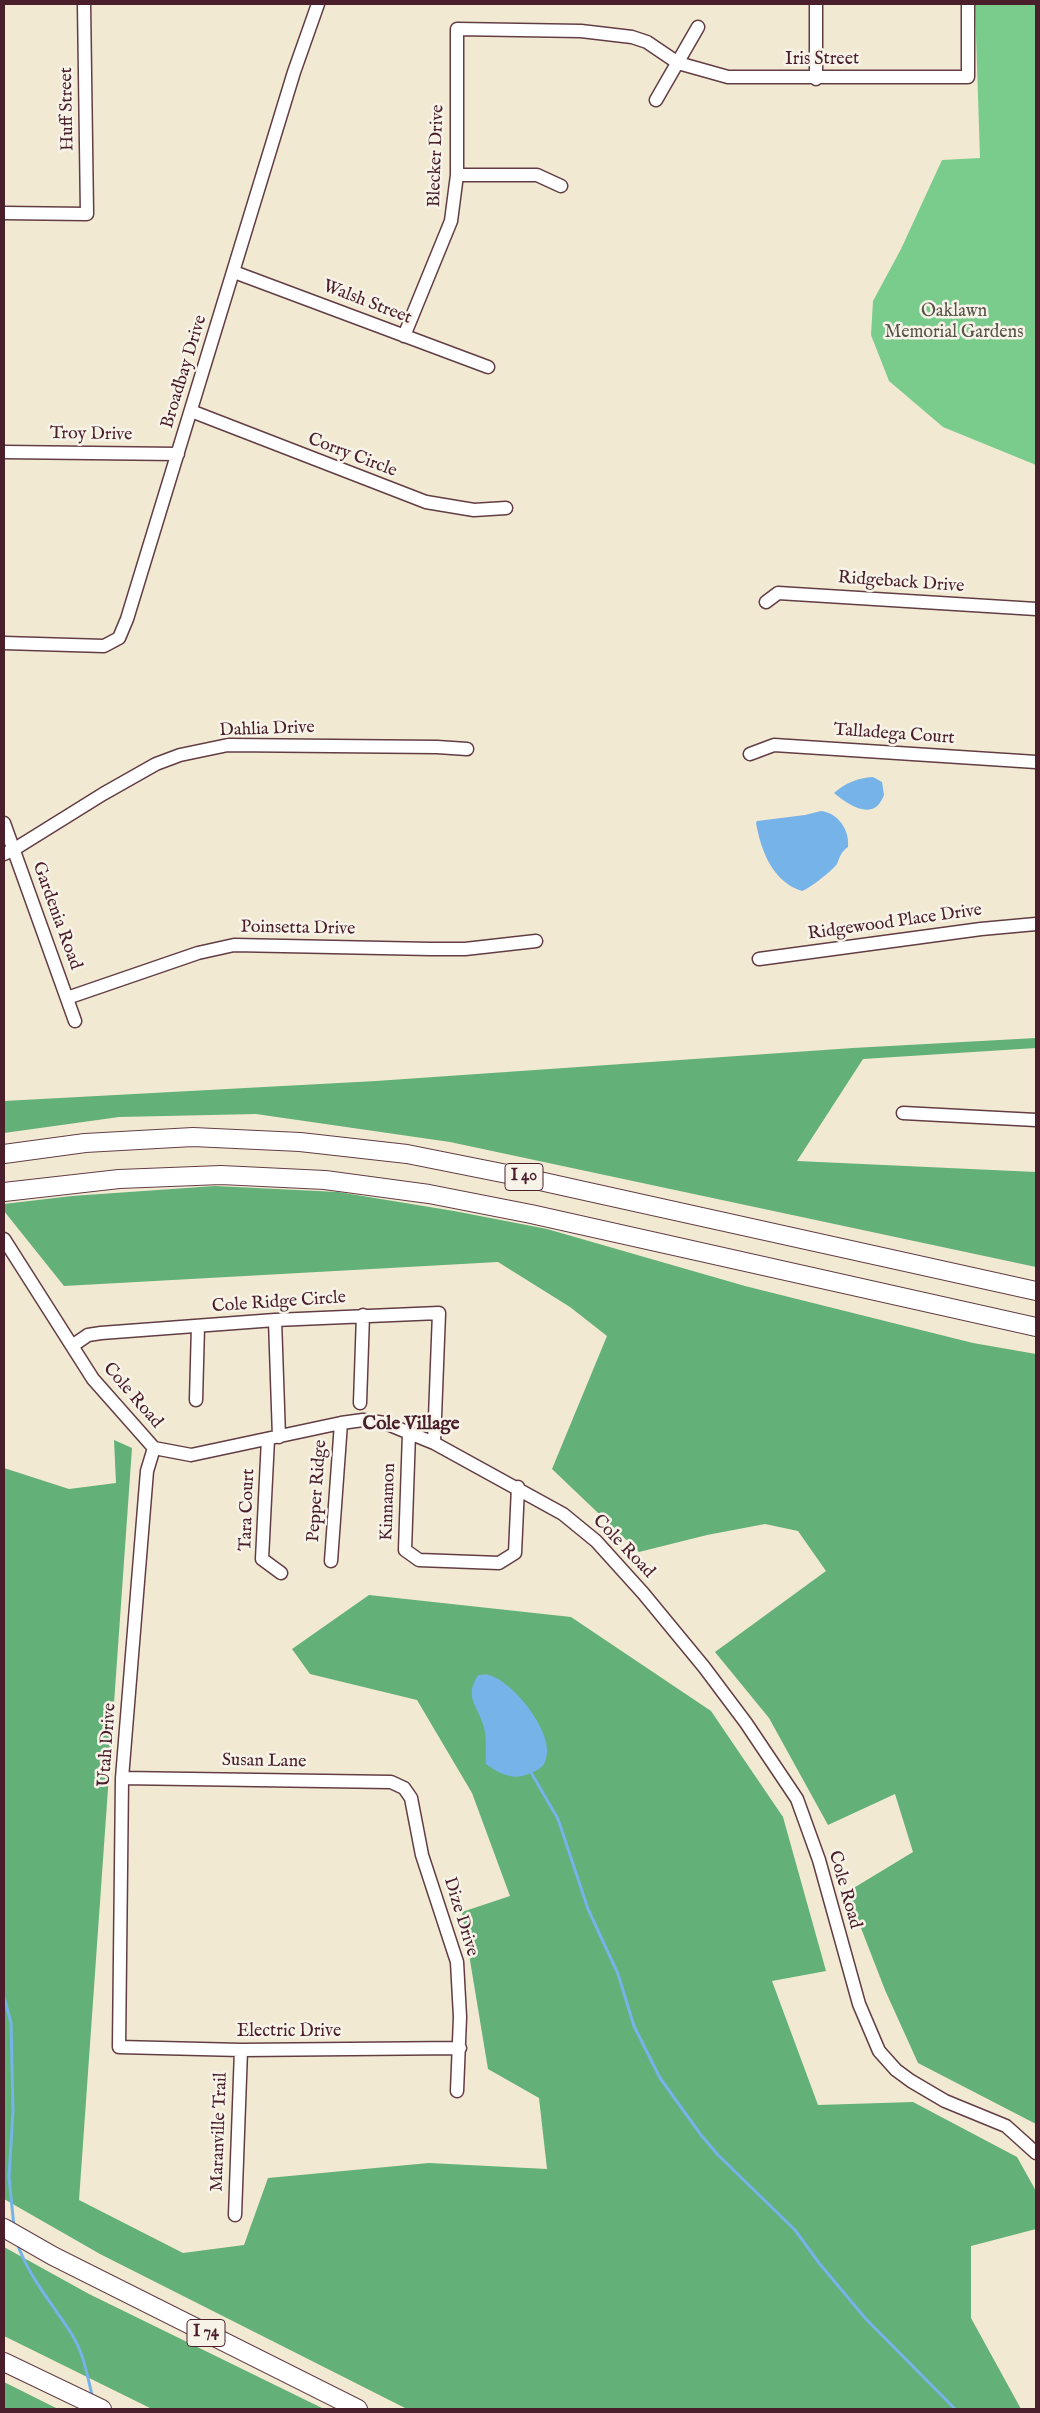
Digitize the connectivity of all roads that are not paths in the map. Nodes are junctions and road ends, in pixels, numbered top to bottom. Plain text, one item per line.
1 (84, 4) edge
2 (318, 4) edge
3 (816, 4) edge
4 (968, 4) edge
5 (698, 27) dead end
6 (457, 29) joint
7 (678, 63) junction
8 (816, 78) junction
9 (656, 100) dead end
10 (456, 175) junction
11 (561, 186) dead end
12 (4, 213) edge
13 (234, 272) junction
14 (404, 336) junction
15 (488, 367) dead end
16 (191, 412) junction
17 (4, 452) edge
18 (178, 454) junction
19 (506, 508) dead end
20 (766, 602) dead end
21 (1036, 609) edge
22 (4, 643) edge
23 (467, 749) dead end
24 (750, 754) dead end
25 (1036, 762) edge
26 (4, 823) edge
27 (8, 852) edge
28 (1036, 924) edge
29 (536, 941) dead end
30 (759, 959) dead end
31 (67, 998) junction
32 (75, 1021) dead end
33 (903, 1113) dead end
34 (1036, 1120) edge
35 (4, 1154) edge
36 (4, 1192) edge
37 (4, 1239) edge
38 (1036, 1291) edge
39 (363, 1315) junction
40 (274, 1320) junction
41 (198, 1326) junction
42 (1036, 1327) edge
43 (72, 1346) junction
44 (196, 1400) dead end
45 (360, 1403) dead end
46 (341, 1423) junction
47 (409, 1433) junction
48 (275, 1436) junction
49 (434, 1443) junction
50 (154, 1448) junction
51 (517, 1493) junction
52 (331, 1561) dead end
53 (281, 1573) dead end
54 (122, 1778) junction
55 (404, 1788) joint
56 (119, 2047) joint
57 (460, 2048) junction
58 (241, 2050) junction
59 (457, 2091) dead end
60 (1036, 2153) edge
61 (235, 2215) dead end
62 (4, 2224) edge
63 (4, 2228) edge
64 (53, 2256) junction
65 (4, 2362) edge
66 (102, 2409) edge
67 (358, 2409) edge

1 - 12 street, Huff Street
2 - 13 street, Broadbay Drive
3 - 8 street
4 - 8 street, Iris Street
5 - 7 street
6 - 7 street, Iris Street
6 - 10 street, Blecker Drive
7 - 8 street, Iris Street
7 - 9 street
10 - 11 street
10 - 14 street, Blecker Drive
13 - 14 street, Walsh Street
13 - 16 street, Broadbay Drive
14 - 15 street, Walsh Street
16 - 18 street, Broadbay Drive
16 - 19 street, Corry Circle
17 - 18 street, Troy Drive
18 - 22 street, Broadbay Drive
20 - 21 street, Ridgeback Drive
23 - 27 street, Dahlia Drive
24 - 25 street, Talladega Court
26 - 27 street, Gardenia Road
27 - 31 street, Gardenia Road
28 - 30 street, Ridgewood Place Drive
29 - 31 street, Poinsetta Drive
31 - 32 street, Gardenia Road
33 - 34 street
35 - 38 highway, I 40
36 - 42 highway, I 40
37 - 43 street, Cole Road
39 - 40 street, Cole Ridge Circle
39 - 45 street, Cole Ridge Circle
39 - 49 street, Cole Ridge Circle
40 - 41 street, Cole Ridge Circle
40 - 48 street
41 - 43 street, Cole Ridge Circle
41 - 44 street
43 - 50 street, Cole Road
46 - 47 street, Cole Road
46 - 48 street, Cole Road
46 - 52 street, Pepper Ridge
47 - 49 street, Cole Road
47 - 51 street, Kinnamon
48 - 50 street, Cole Road
48 - 53 street, Tara Court
49 - 51 street, Cole Road
50 - 54 street, Utah Drive
51 - 60 street, Cole Road
54 - 55 street, Susan Lane
54 - 56 street, Utah Drive
55 - 57 street, Dize Drive
56 - 58 street, Electric Drive
57 - 58 street, Electric Drive
57 - 59 street, Dize Drive
58 - 61 street, Maranville Trail
62 - 64 highway
63 - 64 highway, I 74
64 - 67 highway, I 74
65 - 66 highway

